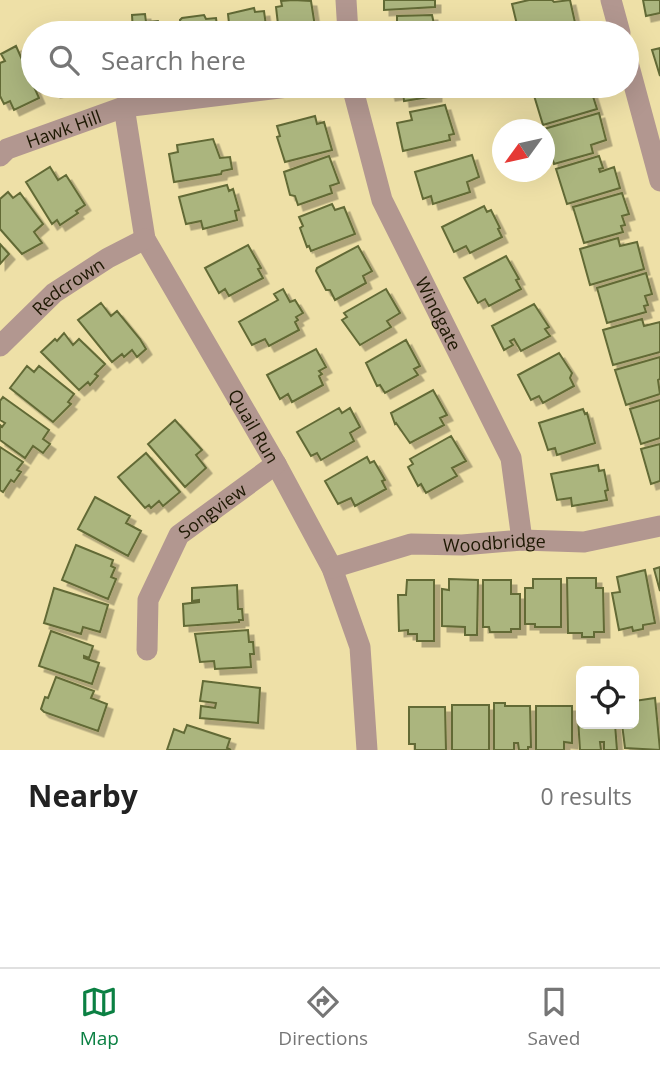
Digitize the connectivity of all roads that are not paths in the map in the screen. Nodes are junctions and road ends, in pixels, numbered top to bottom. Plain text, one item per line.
1 (346, 0) edge
2 (611, 0) edge
3 (347, 21) edge
4 (617, 21) edge
5 (198, 98) edge
6 (355, 98) edge
7 (638, 98) edge
8 (124, 107) junction
9 (0, 156) edge
10 (660, 181) edge
11 (145, 239) junction
12 (0, 345) edge
13 (276, 464) junction
14 (660, 526) edge
15 (522, 540) junction
16 (332, 568) junction
17 (147, 650) dead end
18 (367, 750) edge

1 - 3 street
2 - 4 street
5 - 8 street, Hawk Hill
6 - 15 street, Windgate
7 - 10 street
8 - 9 street, Hawk Hill
8 - 11 street, Quail Run
11 - 12 street, Redcrown
11 - 13 street, Quail Run
13 - 16 street, Quail Run
13 - 17 street, Songview
14 - 15 street, Woodbridge
15 - 16 street, Woodbridge
16 - 18 street, Quail Run

